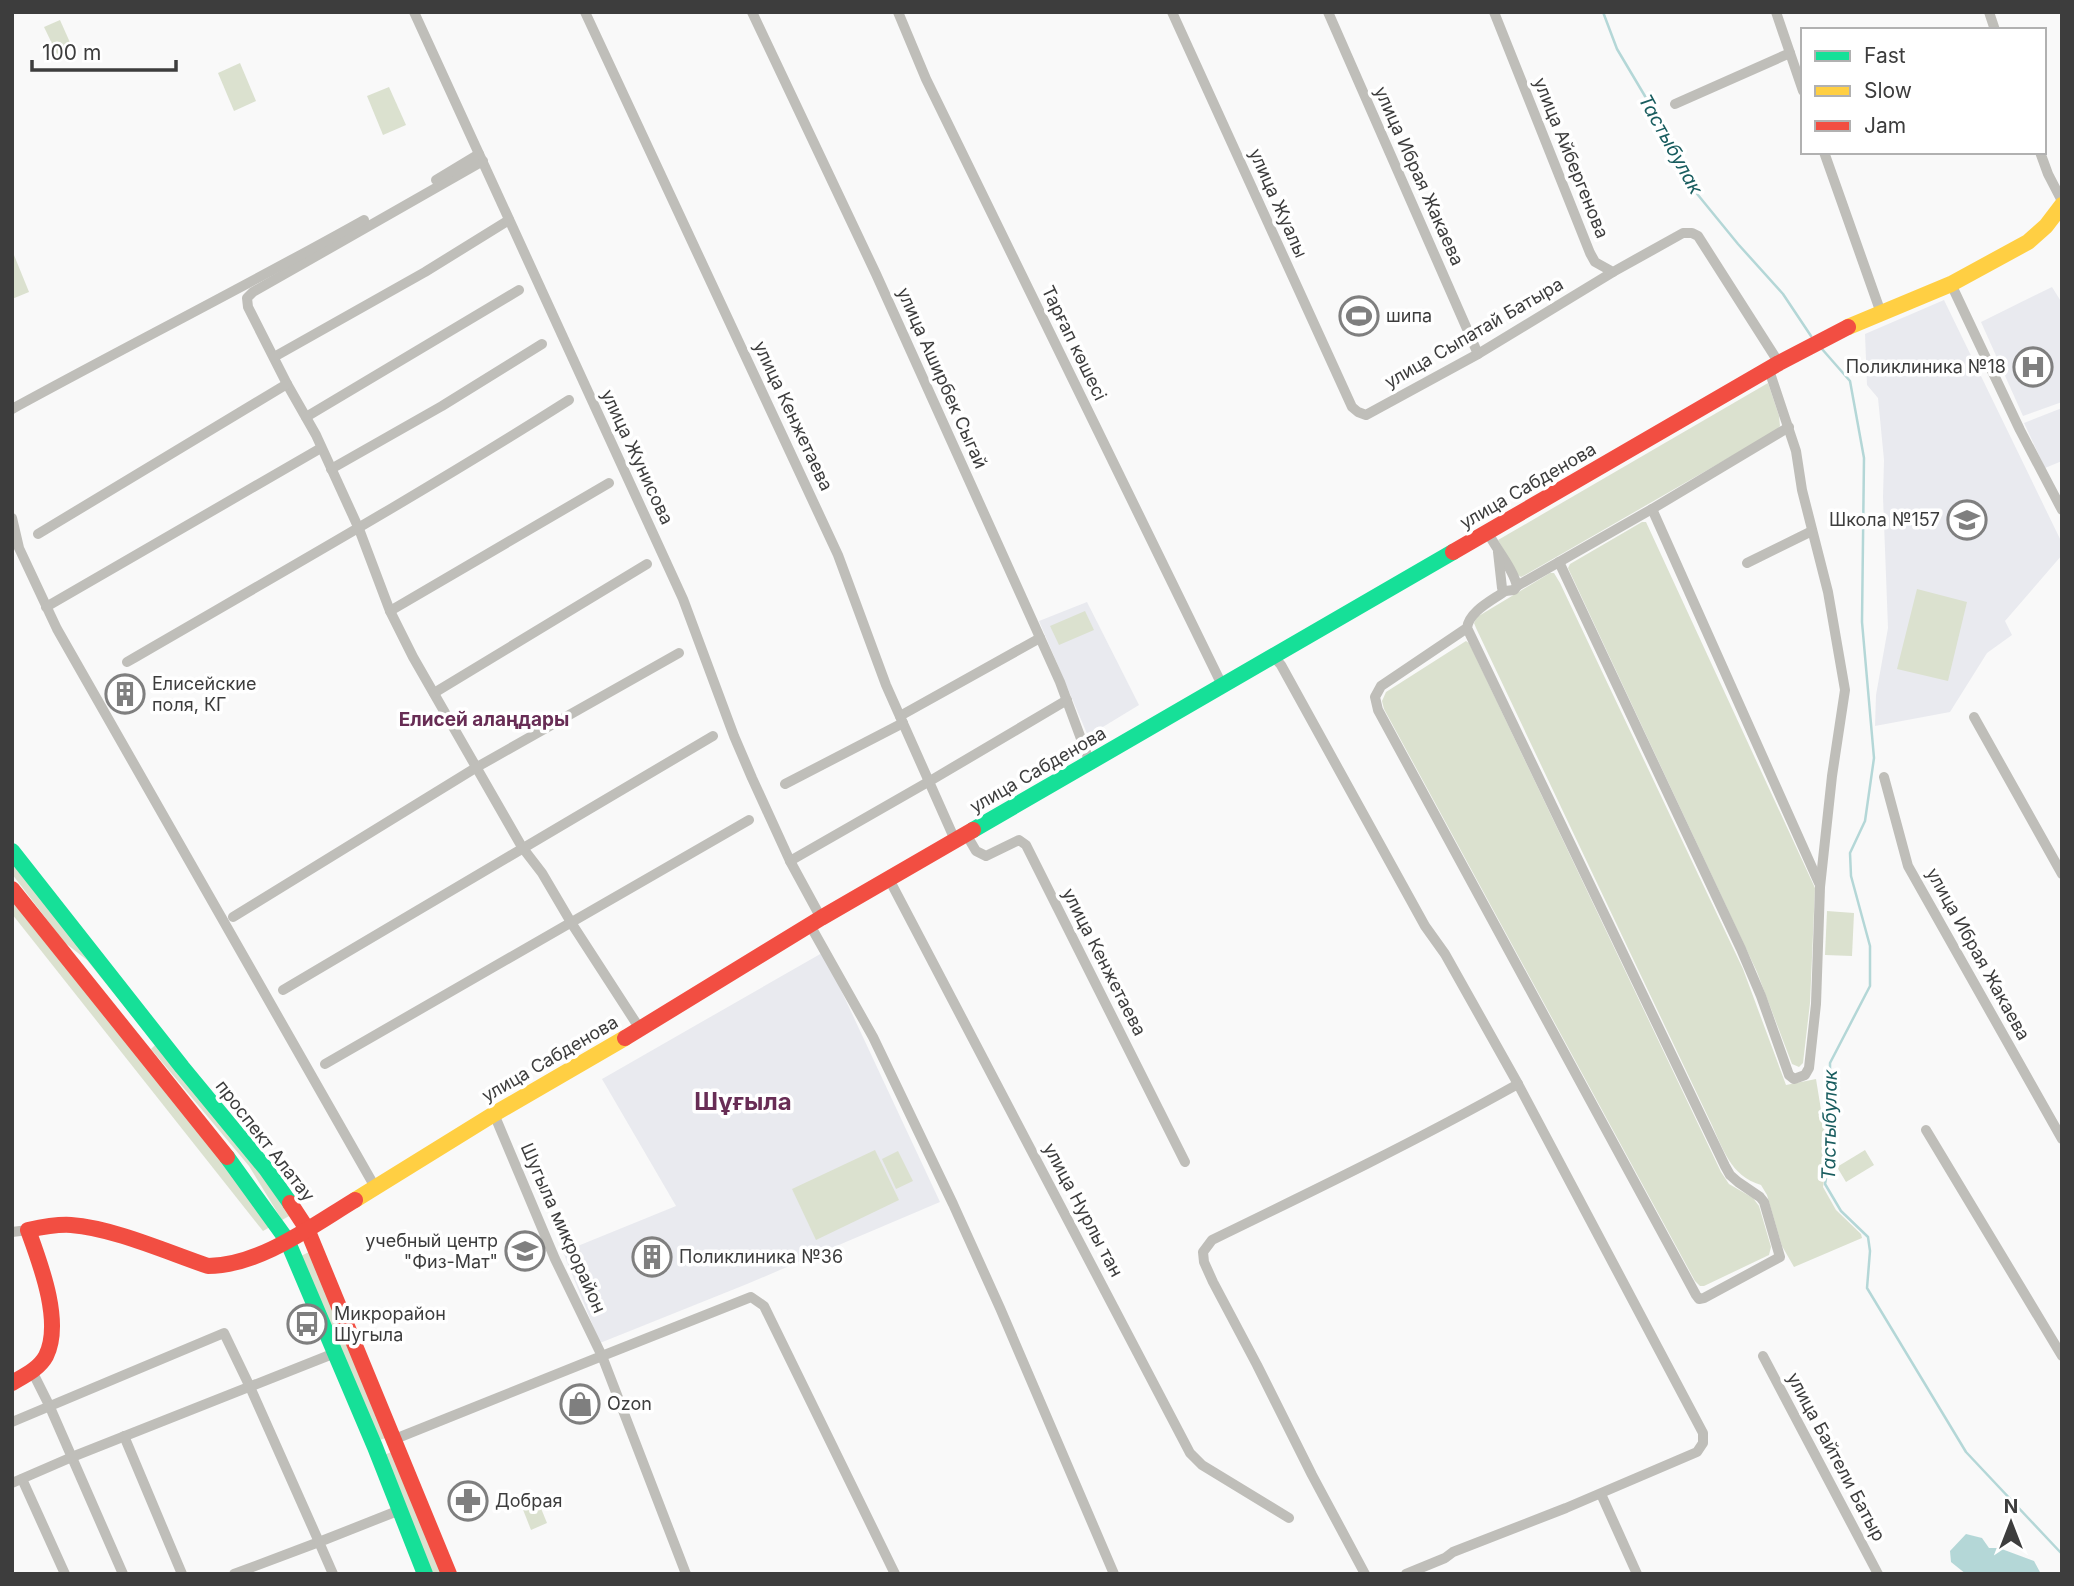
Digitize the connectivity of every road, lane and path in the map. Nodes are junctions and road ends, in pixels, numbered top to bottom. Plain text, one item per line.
1 (414, 12) edge
2 (585, 12) edge
3 (752, 12) edge
4 (898, 12) edge
5 (1172, 12) edge
6 (1328, 12) edge
7 (1494, 12) edge
8 (1776, 12) edge
9 (1790, 53) junction
10 (1801, 85) edge
11 (1675, 104) dead end
12 (1825, 154) edge
13 (2041, 154) edge
14 (481, 158) junction
15 (2062, 203) edge
16 (509, 220) junction
17 (1613, 272) junction
18 (1951, 284) junction
19 (519, 290) dead end
20 (1881, 313) junction
21 (541, 344) dead end
22 (1478, 354) junction
23 (274, 357) junction
24 (1774, 367) junction
25 (286, 384) junction
26 (569, 400) dead end
27 (1352, 407) joint
28 (12, 409) edge
29 (306, 417) junction
30 (1789, 427) junction
31 (321, 448) junction
32 (331, 469) junction
33 (609, 483) dead end
34 (1652, 509) junction
35 (2062, 510) edge
36 (12, 518) edge
37 (359, 529) junction
38 (1487, 531) junction
39 (1812, 531) junction
40 (38, 534) dead end
41 (1498, 552) junction
42 (1559, 562) junction
43 (1747, 562) dead end
44 (647, 564) dead end
45 (1517, 586) junction
46 (1505, 591) junction
47 (46, 607) junction
48 (390, 611) junction
49 (1467, 628) junction
50 (1040, 638) junction
51 (679, 653) dead end
52 (1274, 657) junction
53 (127, 662) dead end
54 (1223, 687) junction
55 (434, 693) junction
56 (1067, 700) junction
57 (1974, 717) dead end
58 (902, 720) junction
59 (713, 736) dead end
60 (1090, 763) junction
61 (477, 767) junction
62 (1884, 777) dead end
63 (929, 782) junction
64 (785, 784) dead end
65 (749, 820) dead end
66 (960, 837) junction
67 (522, 847) junction
68 (12, 851) edge
69 (790, 861) junction
70 (2062, 874) edge
71 (889, 879) junction
72 (1820, 887) junction
73 (12, 888) edge
74 (233, 917) dead end
75 (816, 921) junction
76 (572, 924) junction
77 (283, 990) dead end
78 (640, 1029) junction
79 (158, 1036) junction
80 (141, 1050) junction
81 (326, 1064) dead end
82 (1518, 1084) junction
83 (494, 1114) junction
84 (1926, 1130) dead end
85 (2062, 1139) edge
86 (1185, 1162) dead end
87 (375, 1187) junction
88 (307, 1229) junction
89 (20, 1231) edge
90 (287, 1240) junction
91 (335, 1353) junction
92 (602, 1356) junction
93 (1763, 1356) dead end
94 (2062, 1356) edge
95 (33, 1371) junction
96 (12, 1383) edge
97 (250, 1387) junction
98 (49, 1405) junction
99 (12, 1422) edge
100 (124, 1436) junction
101 (395, 1439) junction
102 (375, 1447) junction
103 (72, 1457) junction
104 (17, 1481) edge
105 (1601, 1494) junction
106 (400, 1510) junction
107 (1289, 1518) dead end
108 (319, 1542) junction
109 (65, 1574) edge
110 (123, 1574) edge
111 (182, 1574) edge
112 (234, 1574) edge
113 (333, 1574) edge
114 (425, 1574) edge
115 (449, 1574) edge
116 (686, 1574) edge
117 (895, 1574) edge
118 (1114, 1574) edge
119 (1365, 1574) edge
120 (1406, 1574) edge
121 (1637, 1574) edge
122 (1878, 1574) edge

1 - 14 street, улица Жунисова
2 - 58 street, улица Кенжетаева
3 - 50 street, улица Аширбек Сыгай
4 - 54 street, Тарғап көшесі
5 - 27 street, улица Жуалы
6 - 22 street, улица Ибрая Жакаева
7 - 17 street, улица Айбергенова
8 - 9 street
9 - 10 street
9 - 11 street
12 - 20 street
13 - 15 street
14 - 16 street, улица Жунисова
14 - 23 street
14 - 28 street
15 - 18 street, улица Сабденова
16 - 23 street
16 - 69 street, улица Жунисова
17 - 22 street, улица Сыпатай Батыра
17 - 24 street
18 - 20 street, улица Сабденова
18 - 35 street
19 - 29 street
20 - 24 street, улица Сабденова
21 - 32 street
22 - 27 street, улица Сыпатай Батыра
23 - 25 street
24 - 30 street
24 - 38 street, улица Сабденова
25 - 29 street
25 - 40 street
26 - 37 street
29 - 31 street
30 - 34 street
30 - 39 street
31 - 32 street
31 - 47 street
32 - 37 street
33 - 48 street
34 - 42 street
34 - 72 street
36 - 47 street
37 - 48 street
37 - 53 street
38 - 41 street
38 - 52 street, улица Сабденова
39 - 43 street
39 - 72 street
41 - 45 street
41 - 46 street
42 - 45 street
42 - 72 street
44 - 55 street
45 - 46 street
46 - 49 street
47 - 87 street
48 - 55 street
49 - 49 street
50 - 56 street, улица Аширбек Сыгай
50 - 58 street
51 - 61 street
52 - 54 street, улица Сабденова
52 - 82 street
54 - 60 street, улица Сабденова
55 - 61 street
56 - 60 street, улица Аширбек Сыгай
56 - 63 street
57 - 70 street
58 - 63 street, улица Кенжетаева
58 - 64 street
59 - 67 street
60 - 66 street, улица Сабденова
61 - 67 street
61 - 74 street
62 - 85 street, улица Ибрая Жакаева
63 - 66 street, улица Кенжетаева
63 - 69 street
65 - 76 street
66 - 71 street, улица Сабденова
66 - 86 street, улица Кенжетаева
67 - 76 street
67 - 77 street
68 - 79 street, проспект Алатау
69 - 75 street, улица Жунисова
71 - 75 street, улица Сабденова
71 - 107 street, улица Нурлы тан
73 - 80 street
75 - 78 street, улица Сабденова
75 - 118 street, улица Жунисова
76 - 78 street
76 - 81 street
78 - 83 street, улица Сабденова
79 - 80 street
79 - 88 street, проспект Алатау
80 - 90 street
82 - 105 street
82 - 119 street
83 - 87 street, улица Сабденова
83 - 92 street, Шугыла микрорайон
84 - 94 street
87 - 88 street, улица Сабденова
88 - 90 street, улица Сабденова
88 - 101 street, проспект Алатау
89 - 90 street, улица Сабденова
89 - 95 street
90 - 91 street
91 - 97 street
91 - 102 street
92 - 101 street
92 - 116 street, Шугыла микрорайон
92 - 117 street
93 - 122 street, улица Байтели Батыр
95 - 96 street
95 - 98 street
97 - 98 street
97 - 100 street
97 - 108 street
98 - 99 street
98 - 103 street
100 - 103 street
100 - 111 street
101 - 102 street
101 - 115 street, проспект Алатау
102 - 106 street
103 - 104 street
103 - 110 street
104 - 109 street
105 - 120 street
105 - 121 street
106 - 108 street
106 - 114 street
108 - 112 street
108 - 113 street

